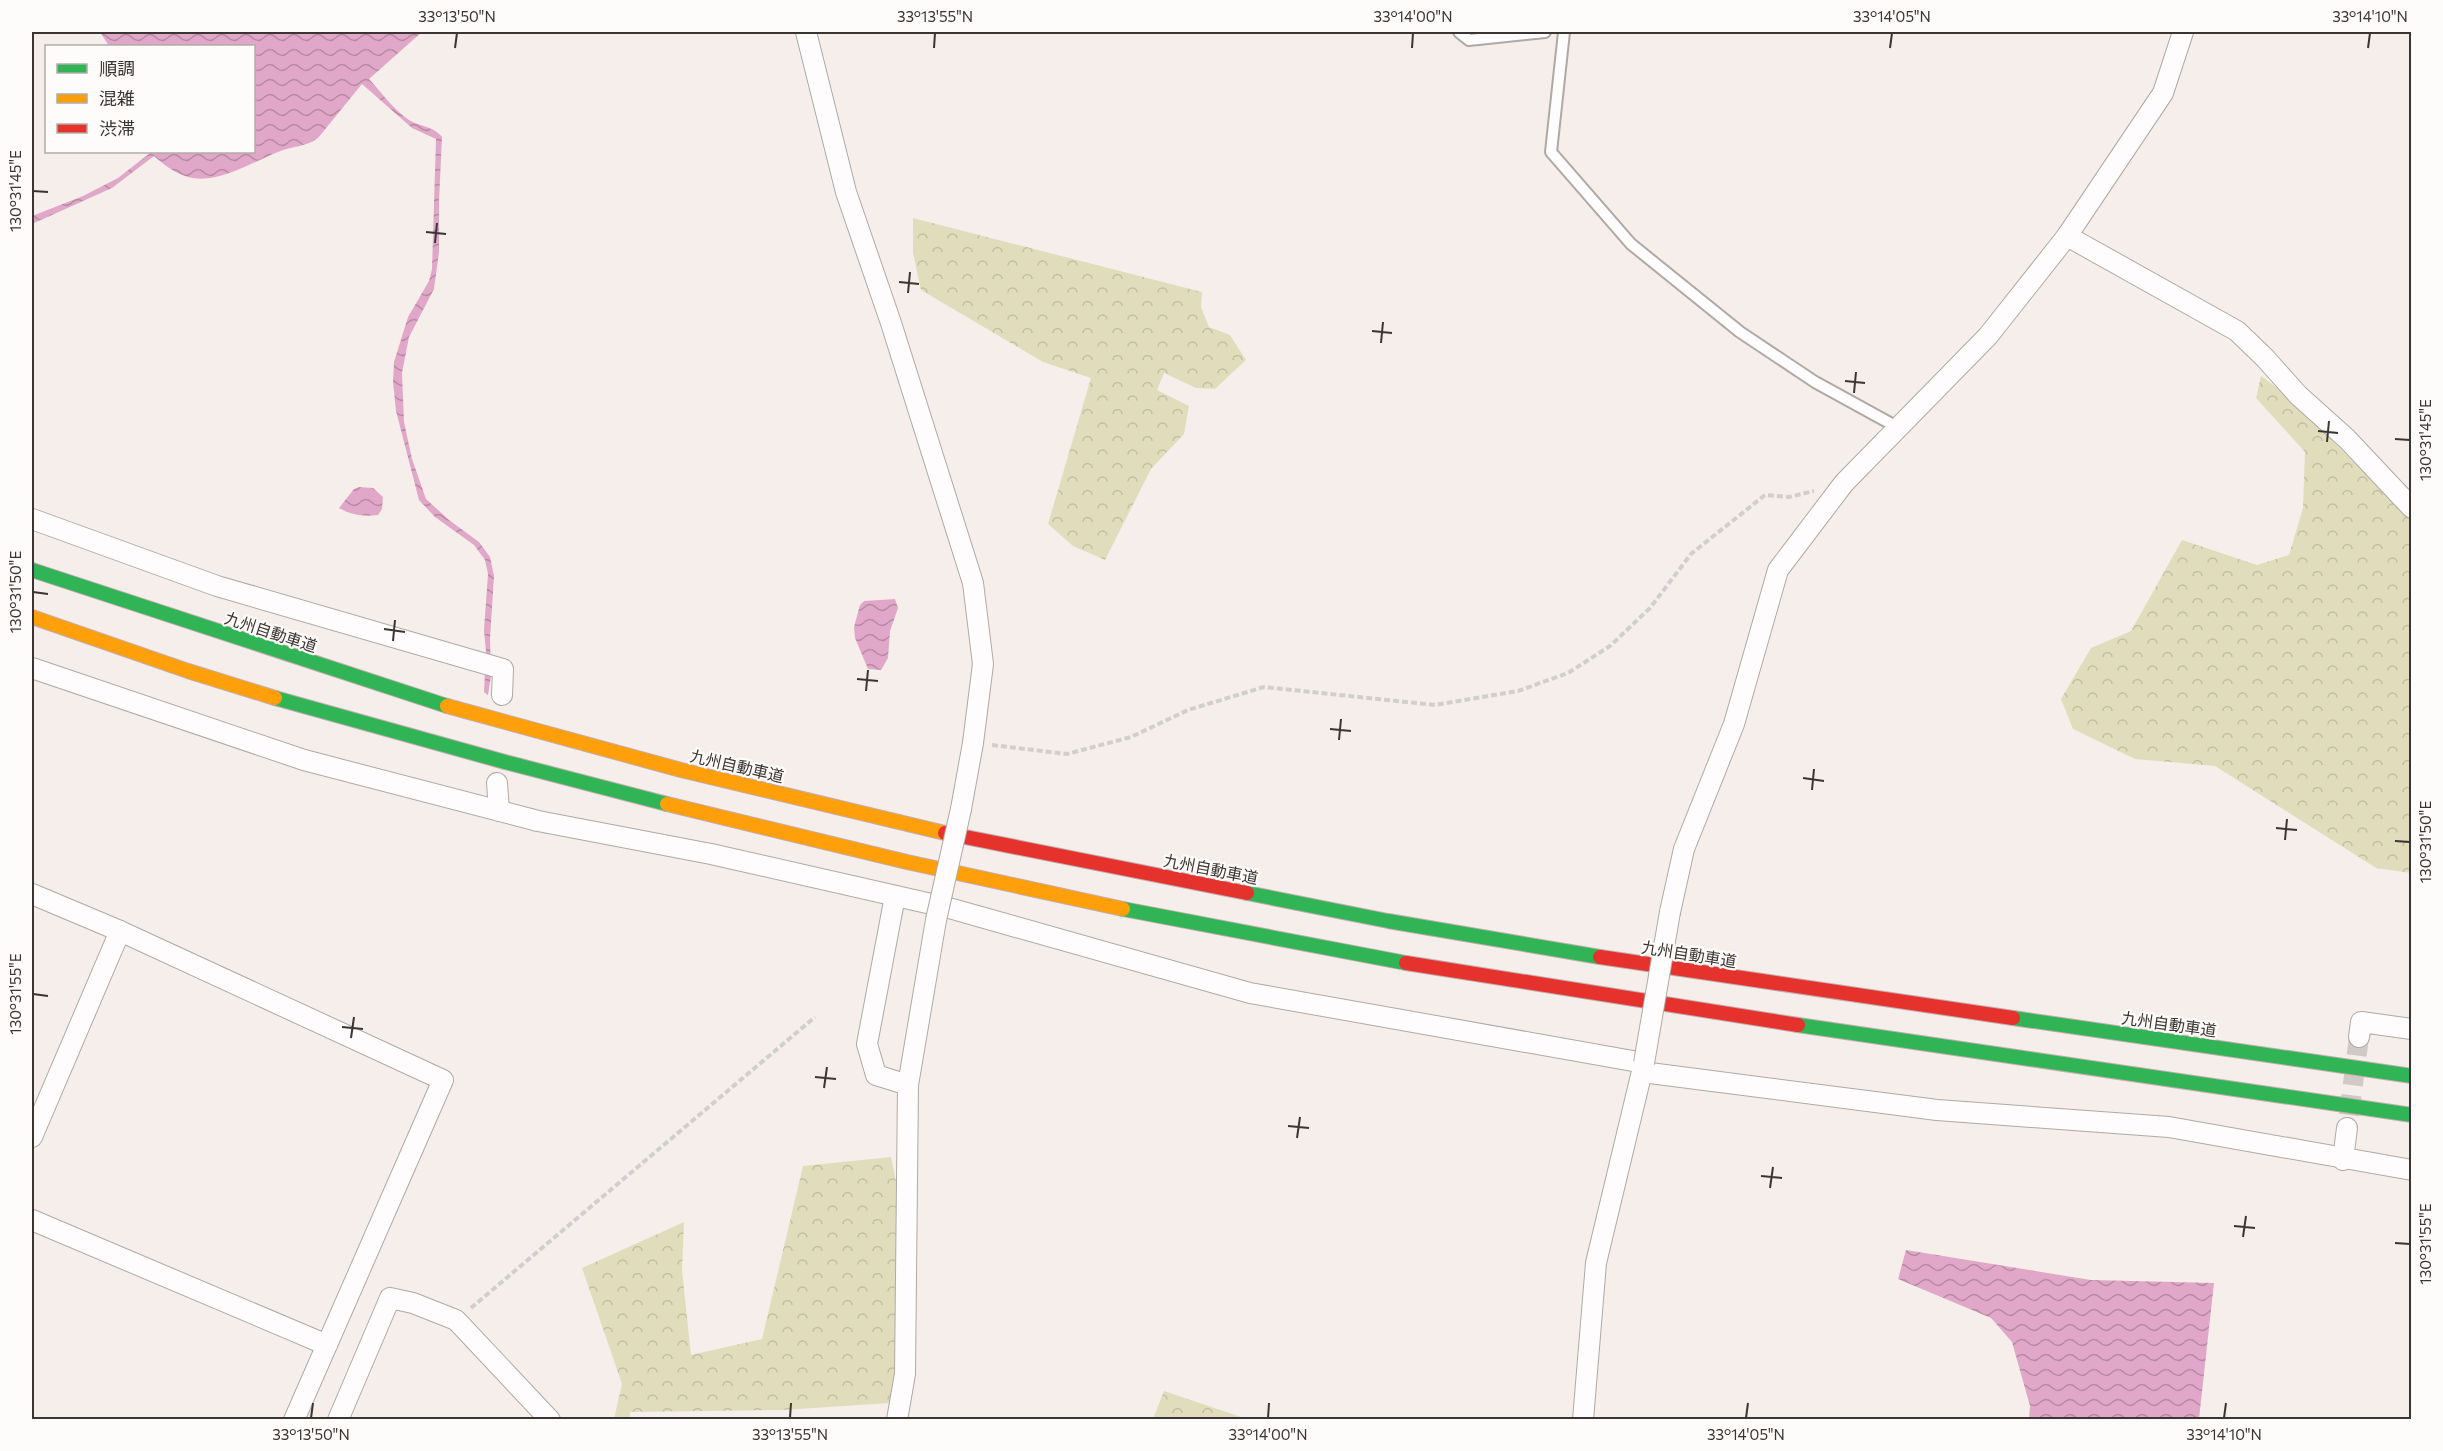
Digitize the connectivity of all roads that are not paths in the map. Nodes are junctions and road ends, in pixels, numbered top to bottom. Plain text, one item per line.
1 (806, 32) edge
2 (1459, 32) edge
3 (1545, 32) edge
4 (1564, 32) edge
5 (2183, 32) edge
6 (2067, 236) junction
7 (1897, 427) junction
8 (2412, 508) edge
9 (32, 519) edge
10 (32, 570) edge
11 (32, 616) edge
12 (32, 668) edge
13 (502, 694) dead end
14 (497, 783) dead end
15 (499, 811) junction
16 (32, 894) edge
17 (895, 896) junction
18 (120, 931) junction
19 (2412, 1029) edge
20 (2359, 1037) tunnel mouth
21 (1643, 1067) junction
22 (2412, 1076) edge
23 (908, 1085) junction
24 (2412, 1115) edge
25 (2348, 1128) tunnel mouth
26 (32, 1137) edge
27 (2343, 1160) junction
28 (2412, 1170) edge
29 (32, 1220) edge
30 (327, 1345) junction
31 (294, 1419) edge
32 (338, 1419) edge
33 (550, 1419) edge
34 (897, 1419) edge
35 (1583, 1419) edge

1 - 23 street, bridge
2 - 3 lane
4 - 7 lane
5 - 6 street
6 - 7 street
6 - 8 street
7 - 21 street, bridge
9 - 13 street
10 - 22 highway, 九州自動車道
11 - 24 highway
12 - 15 street
14 - 15 street
15 - 17 street
16 - 18 street
17 - 21 street
17 - 23 street
18 - 26 street
18 - 30 street
19 - 20 street
21 - 27 street
21 - 35 street
23 - 34 street
25 - 27 street
27 - 28 street
29 - 30 street
30 - 31 street
32 - 33 street

